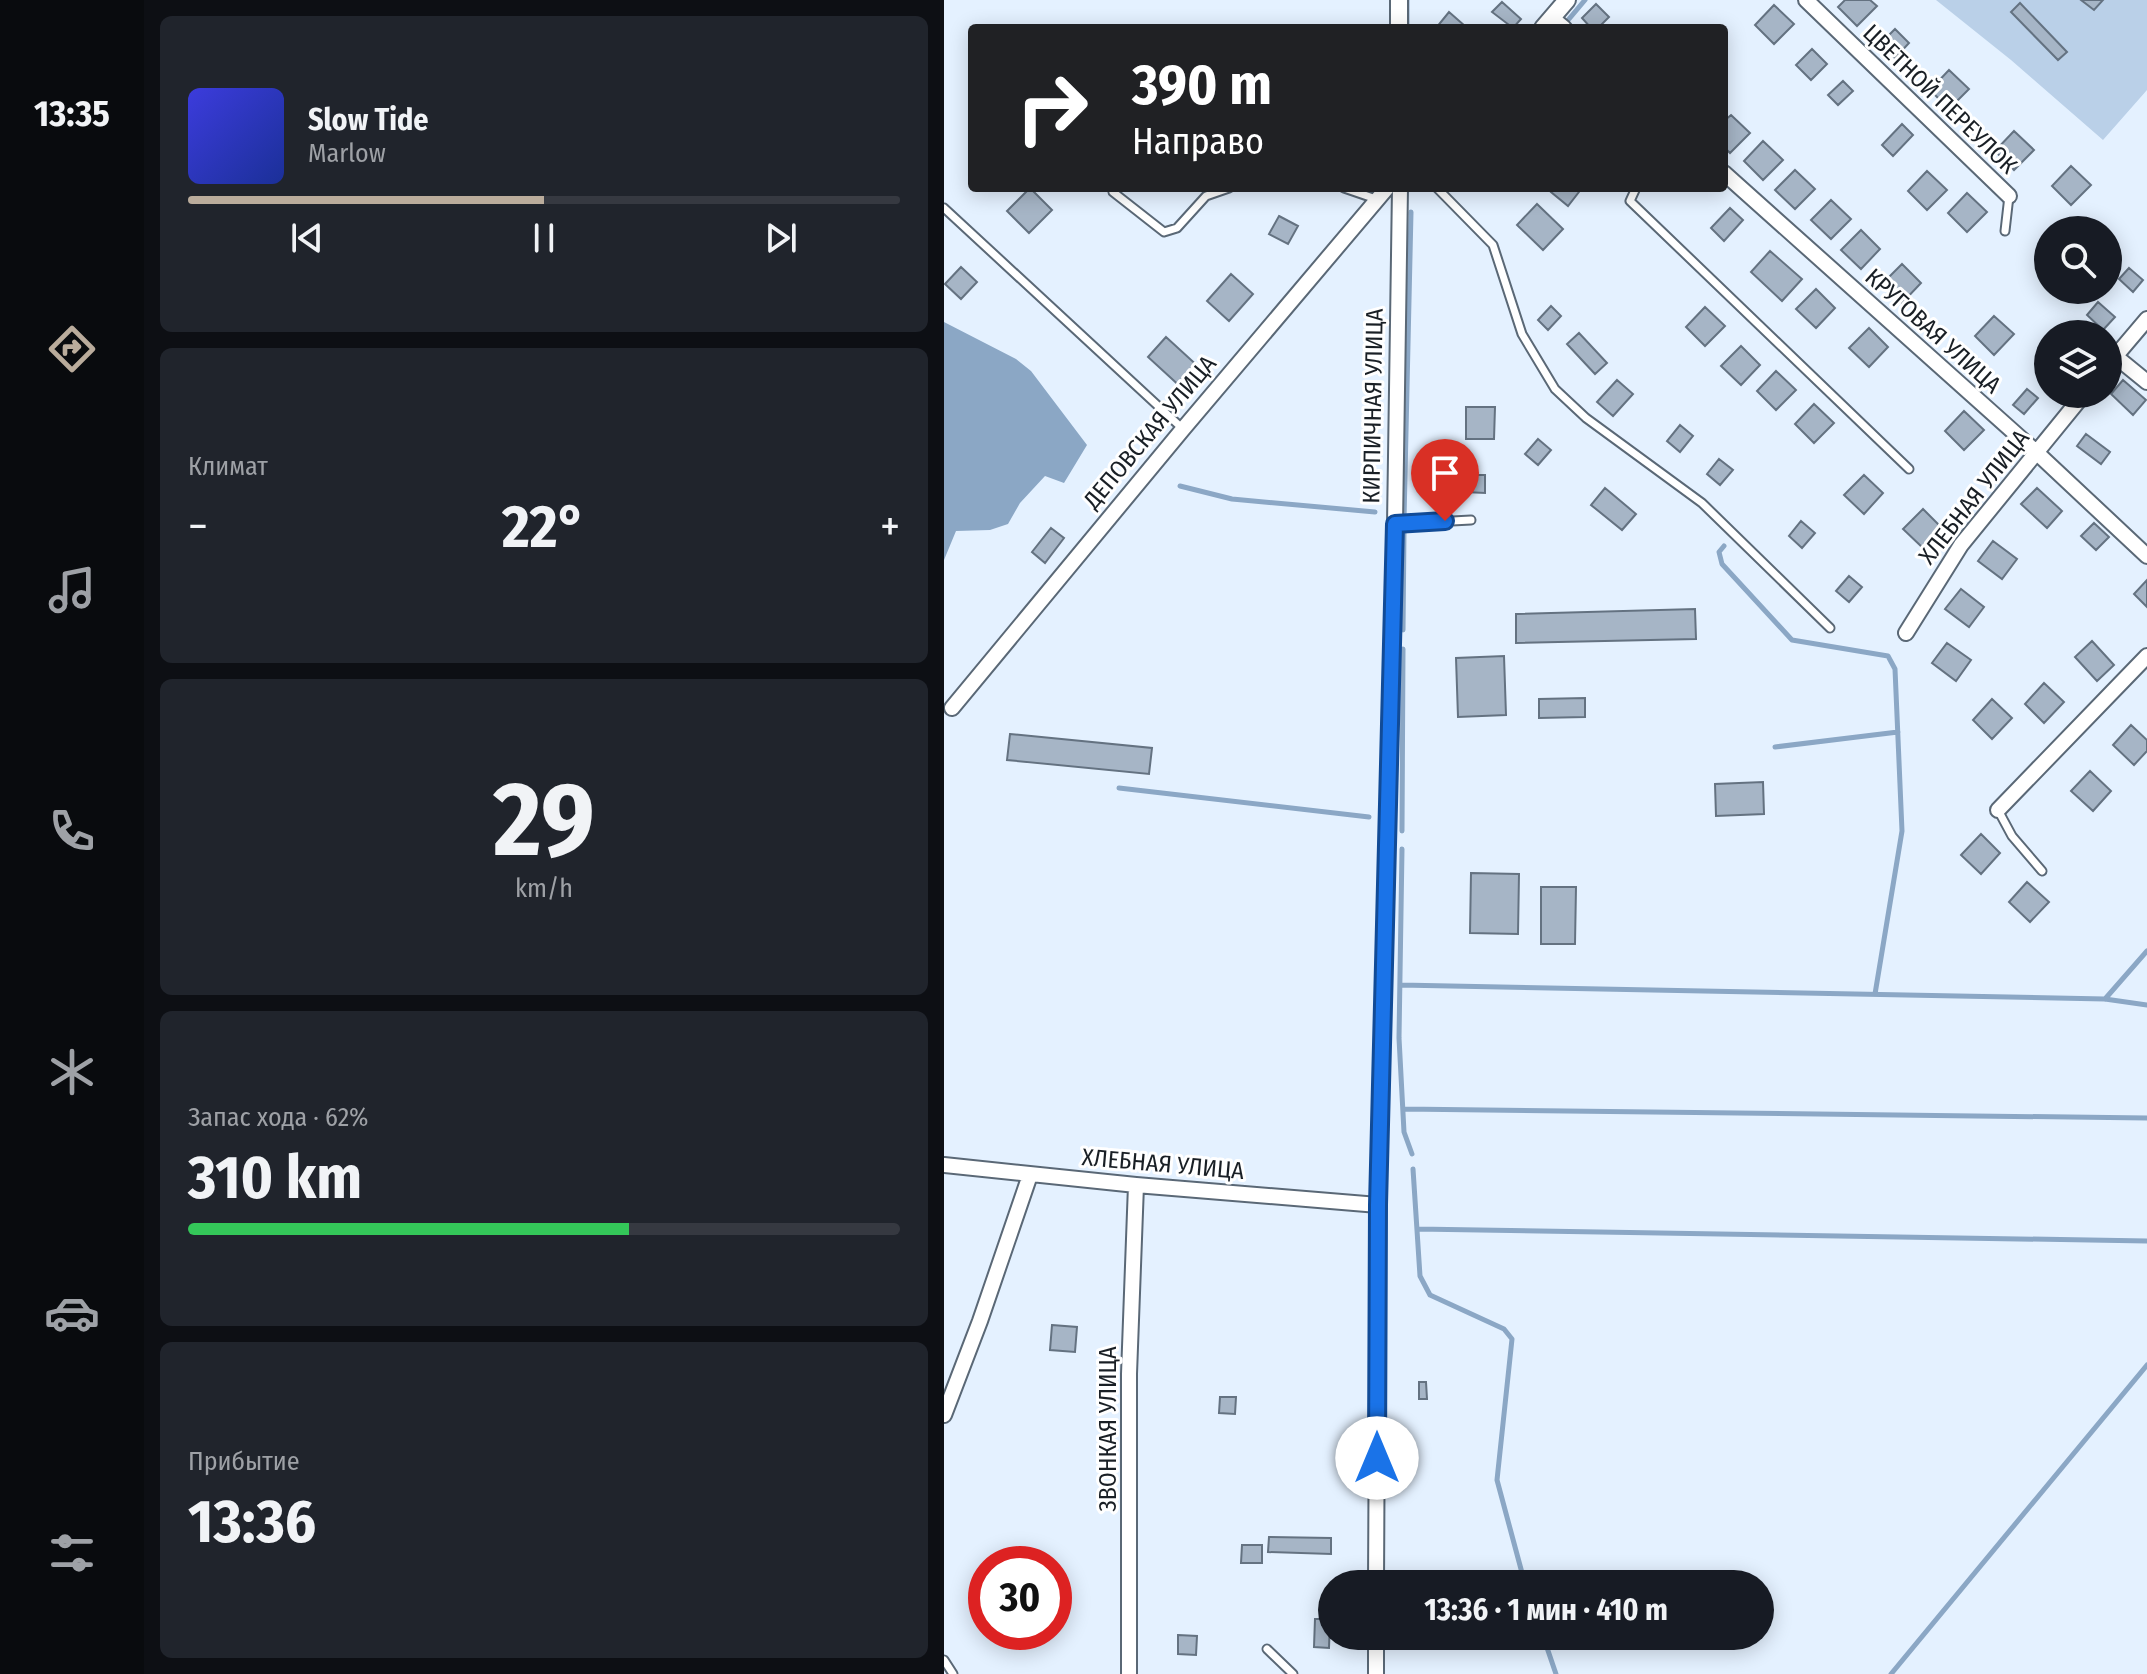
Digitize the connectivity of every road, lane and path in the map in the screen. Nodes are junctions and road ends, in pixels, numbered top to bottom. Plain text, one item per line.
1 (1399, 0) edge
2 (1567, 0) edge
3 (1806, 0) edge
4 (1399, 24) edge
5 (1554, 24) edge
6 (1728, 177) edge
7 (1113, 192) dead end
8 (1218, 192) edge
9 (1400, 192) edge
10 (1441, 192) edge
11 (1634, 192) edge
12 (1382, 194) edge
13 (2009, 196) joint
14 (944, 208) edge
15 (2005, 231) dead end
16 (2147, 319) edge
17 (2122, 348) edge
18 (2122, 366) edge
19 (2147, 382) edge
20 (2072, 408) edge
21 (1183, 429) junction
22 (2036, 452) junction
23 (1909, 469) dead end
24 (1471, 520) dead end
25 (1395, 524) junction
26 (2147, 556) edge
27 (1830, 628) dead end
28 (1906, 633) dead end
29 (2147, 656) edge
30 (952, 708) dead end
31 (1998, 810) joint
32 (2042, 871) dead end
33 (944, 1165) edge
34 (1030, 1175) junction
35 (1136, 1185) junction
36 (1378, 1205) junction
37 (944, 1415) edge
38 (1376, 1570) edge
39 (1267, 1649) dead end
40 (1376, 1650) edge
41 (944, 1660) edge
42 (953, 1674) edge
43 (1129, 1674) edge
44 (1293, 1674) edge
45 (1376, 1674) edge

1 - 4 street
2 - 5 street
3 - 13 street, ЦВЕТНОЙ ПЕРЕУЛОК
6 - 22 street, КРУГОВАЯ УЛИЦА
7 - 8 lane
9 - 25 street, КИРПИЧНАЯ УЛИЦА
10 - 27 lane
11 - 23 lane
12 - 21 street, ДЕПОВСКАЯ УЛИЦА
13 - 15 lane
14 - 21 lane
16 - 17 street
18 - 19 street
20 - 22 street, ХЛЕБНАЯ УЛИЦА
21 - 30 street, ДЕПОВСКАЯ УЛИЦА
22 - 26 street, КРУГОВАЯ УЛИЦА
22 - 28 street, ХЛЕБНАЯ УЛИЦА
24 - 25 lane
25 - 36 street, КИРПИЧНАЯ УЛИЦА
29 - 31 street
31 - 32 lane
33 - 34 street, ХЛЕБНАЯ УЛИЦА
34 - 35 street, ХЛЕБНАЯ УЛИЦА
34 - 37 street
35 - 36 street, ХЛЕБНАЯ УЛИЦА
35 - 43 street, ЗВОНКАЯ УЛИЦА
36 - 38 street, КИРПИЧНАЯ УЛИЦА
39 - 44 lane
40 - 45 street
41 - 42 lane

